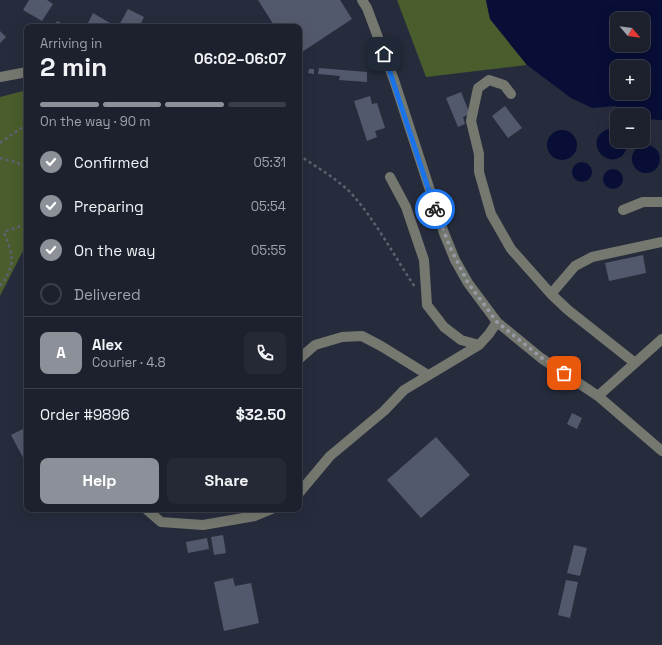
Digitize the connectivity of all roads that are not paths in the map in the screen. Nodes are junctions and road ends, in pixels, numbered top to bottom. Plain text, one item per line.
1 (362, 0) edge
2 (24, 73) edge
3 (0, 77) edge
4 (511, 94) dead end
5 (390, 176) dead end
6 (662, 202) edge
7 (623, 210) dead end
8 (662, 242) edge
9 (551, 294) junction
10 (497, 322) junction
11 (662, 339) edge
12 (479, 346) junction
13 (302, 356) edge
14 (635, 363) junction
15 (428, 375) junction
16 (598, 396) junction
17 (662, 451) edge
18 (302, 489) edge
19 (149, 512) edge
20 (265, 512) edge

1 - 10 street
2 - 3 street
4 - 9 street
5 - 12 street
6 - 7 street
8 - 9 street
9 - 14 street
10 - 12 street
10 - 16 street
11 - 14 street
12 - 15 street
13 - 15 street
14 - 16 street
15 - 18 street
16 - 17 street
19 - 20 street

